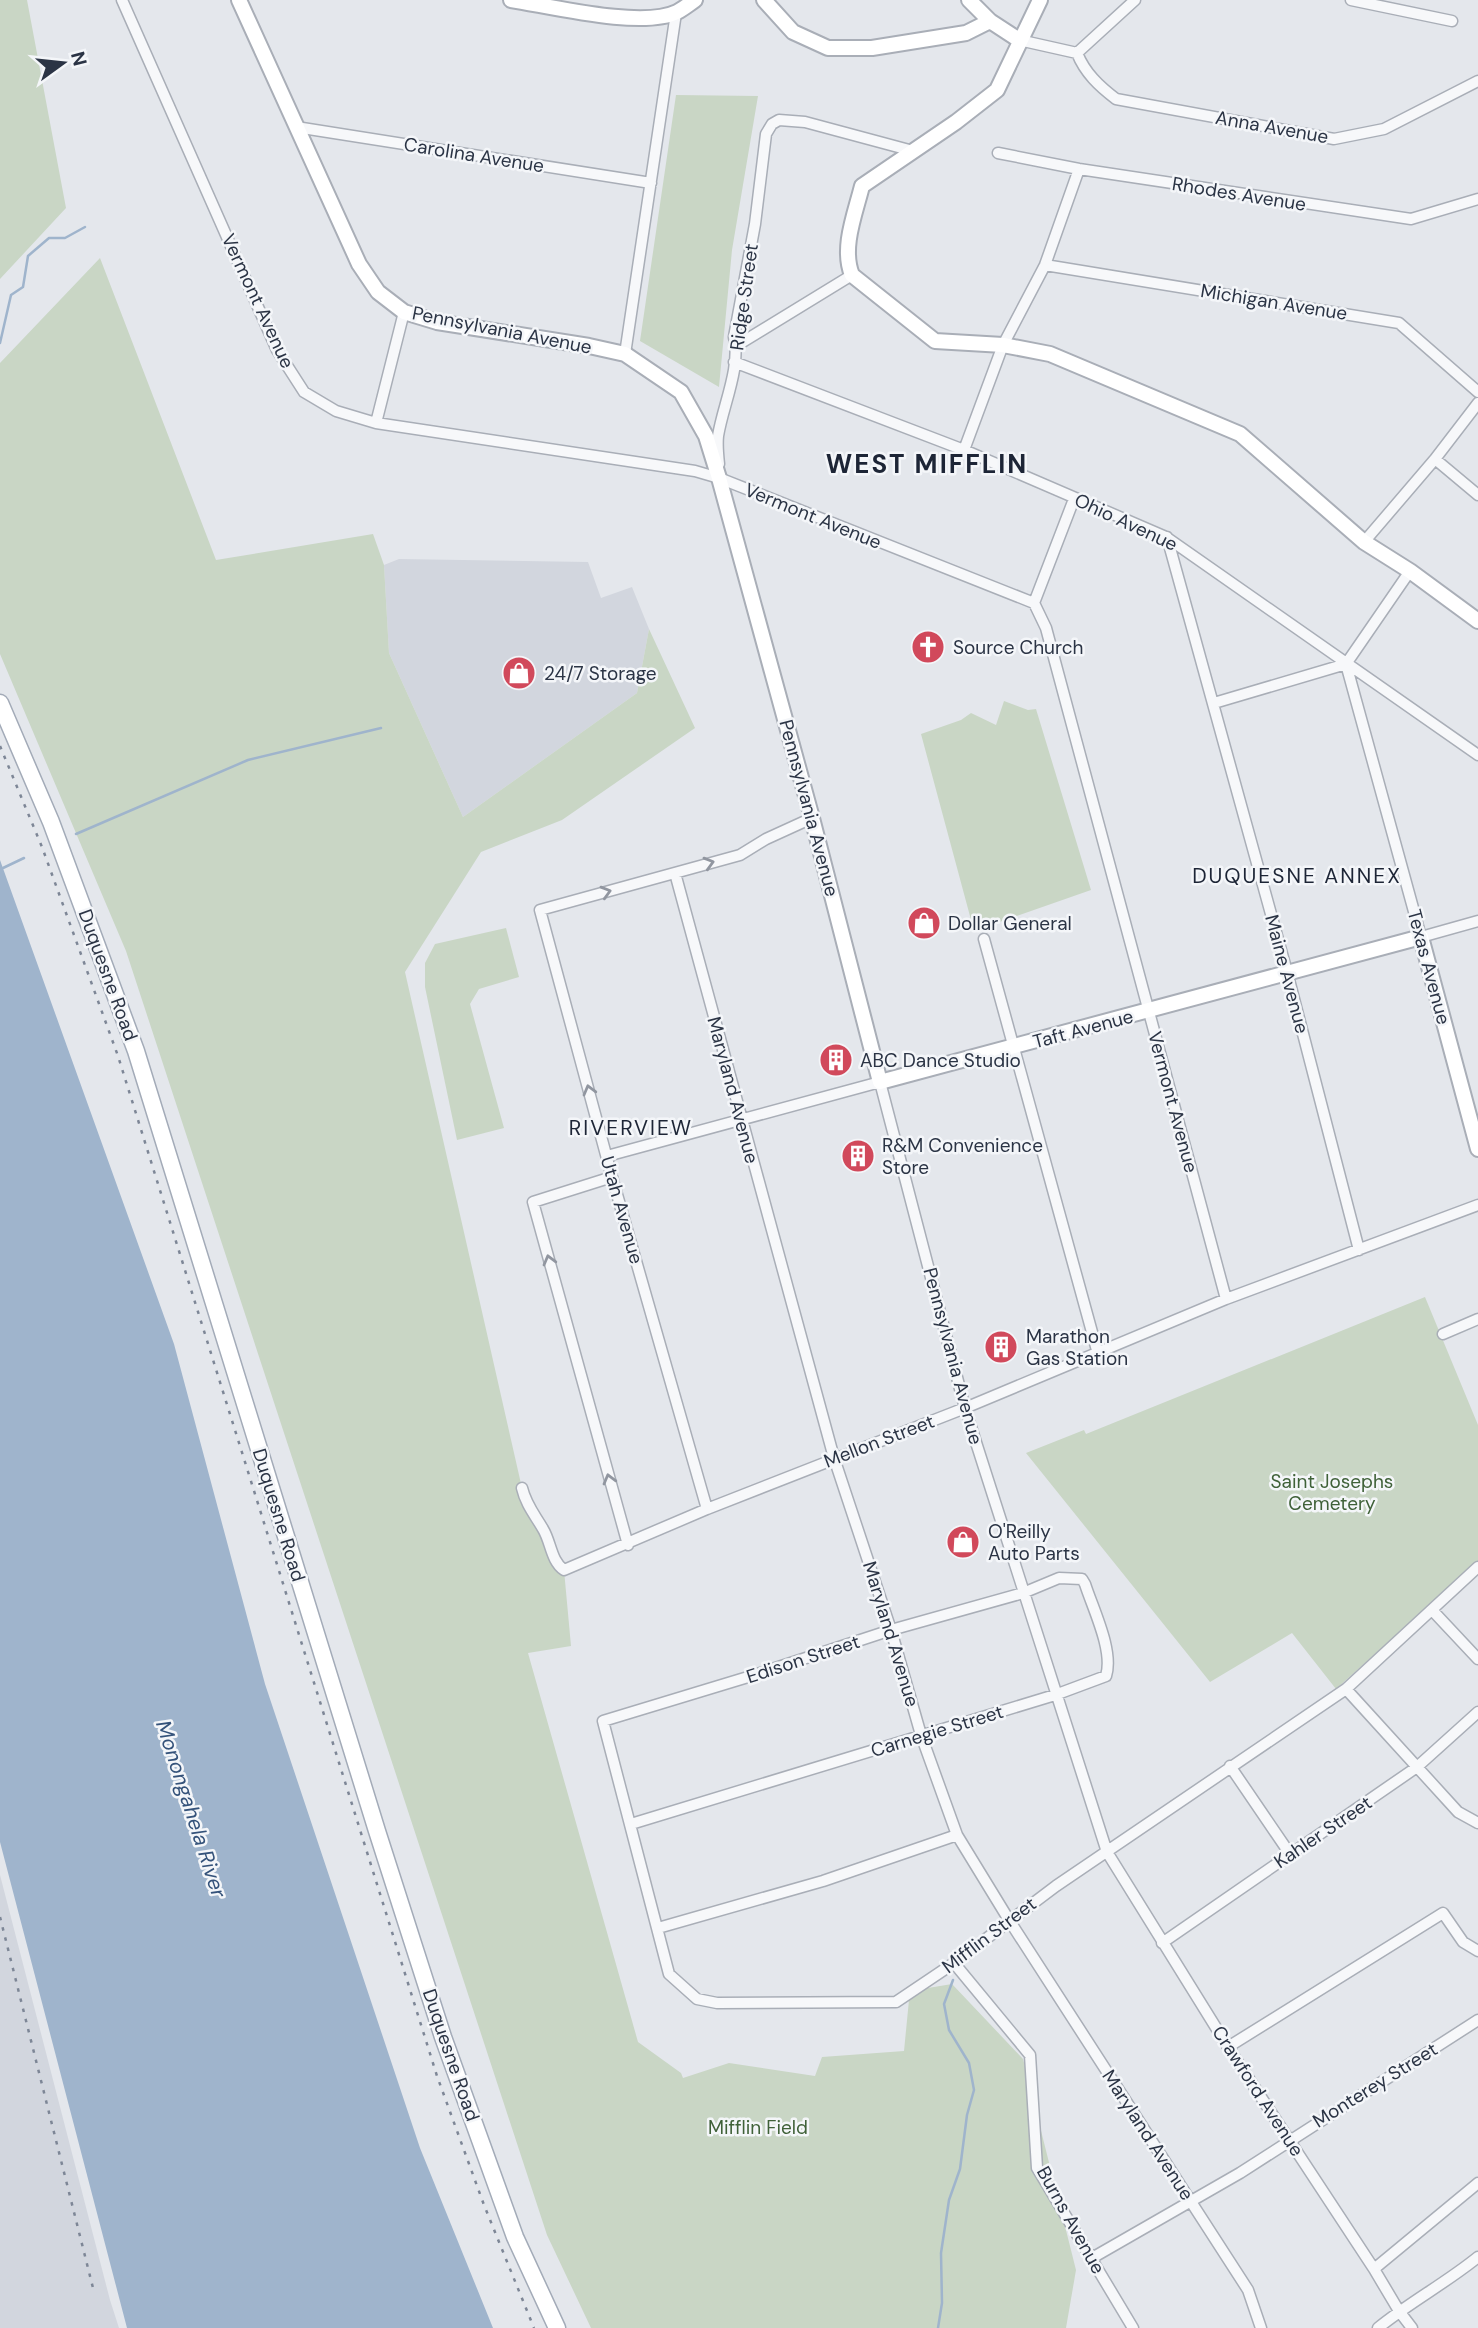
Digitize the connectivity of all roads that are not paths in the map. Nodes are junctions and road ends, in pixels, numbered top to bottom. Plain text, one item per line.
1 (122, 0) edge
2 (239, 0) edge
3 (511, 0) edge
4 (695, 0) edge
5 (764, 0) edge
6 (970, 0) edge
7 (1040, 0) edge
8 (1135, 0) edge
9 (1351, 0) edge
10 (676, 13) junction
11 (990, 21) junction
12 (1452, 21) dead end
13 (1019, 40) junction
14 (1077, 53) junction
15 (1478, 81) edge
16 (296, 127) junction
17 (913, 151) junction
18 (998, 153) dead end
19 (1079, 169) junction
20 (651, 183) junction
21 (1478, 198) edge
22 (1045, 265) junction
23 (852, 275) junction
24 (404, 312) junction
25 (1003, 345) junction
26 (736, 346) junction
27 (625, 354) junction
28 (734, 362) junction
29 (1478, 392) edge
30 (1478, 403) edge
31 (376, 423) junction
32 (964, 450) junction
33 (1435, 459) junction
34 (719, 478) junction
35 (1478, 495) edge
36 (1074, 499) junction
37 (1166, 537) junction
38 (1364, 542) junction
39 (1409, 571) junction
40 (1034, 603) junction
41 (1478, 621) edge
42 (1346, 664) junction
43 (0, 703) edge
44 (1214, 703) junction
45 (1478, 755) edge
46 (812, 818) junction
47 (675, 873) junction
48 (1478, 921) edge
49 (1421, 937) junction
50 (984, 939) dead end
51 (1287, 972) junction
52 (1149, 1011) junction
53 (1014, 1048) junction
54 (880, 1082) junction
55 (742, 1121) junction
56 (1478, 1149) edge
57 (607, 1156) junction
58 (612, 1177) junction
59 (1478, 1206) edge
60 (1359, 1250) junction
61 (1226, 1299) junction
62 (1478, 1319) edge
63 (1443, 1334) dead end
64 (1098, 1354) junction
65 (965, 1408) junction
66 (834, 1458) junction
67 (522, 1488) dead end
68 (707, 1509) junction
69 (628, 1545) junction
70 (1478, 1567) edge
71 (1043, 1585) joint
72 (1023, 1593) junction
73 (1432, 1610) junction
74 (891, 1630) junction
75 (1478, 1660) edge
76 (1346, 1689) junction
77 (1055, 1695) junction
78 (1478, 1712) edge
79 (603, 1721) joint
80 (921, 1735) junction
81 (1230, 1766) junction
82 (1417, 1767) junction
83 (1478, 1823) edge
84 (631, 1824) junction
85 (957, 1835) junction
86 (1107, 1852) junction
87 (1290, 1854) junction
88 (1009, 1920) junction
89 (658, 1928) junction
90 (1162, 1943) junction
91 (1478, 1951) edge
92 (954, 1963) junction
93 (1478, 2020) edge
94 (1228, 2047) junction
95 (1289, 2140) junction
96 (1478, 2183) edge
97 (1192, 2202) junction
98 (1478, 2257) edge
99 (1092, 2258) junction
100 (1374, 2269) junction
101 (1399, 2312) junction
102 (557, 2328) edge
103 (1133, 2328) edge
104 (1261, 2328) edge
105 (1378, 2328) edge
106 (1412, 2328) edge

1 - 31 street, Vermont Avenue
2 - 16 street, Pennsylvania Avenue
3 - 10 street
4 - 10 street
5 - 11 street
6 - 11 street
7 - 13 street
8 - 14 street
9 - 12 street
10 - 20 street
11 - 13 street
13 - 14 street
13 - 17 street
14 - 15 street, Anna Avenue
16 - 20 street, Carolina Avenue
16 - 24 street, Pennsylvania Avenue
17 - 23 street
17 - 26 street, Ridge Street
18 - 19 street, Rhodes Avenue
19 - 21 street, Rhodes Avenue
19 - 22 street
20 - 27 street
22 - 25 street
22 - 29 street, Michigan Avenue
23 - 25 street
23 - 26 street
24 - 27 street, Pennsylvania Avenue
24 - 31 street
25 - 32 street
25 - 38 street
26 - 28 street, Ridge Street
27 - 34 street, Pennsylvania Avenue
28 - 32 street, Ohio Avenue
28 - 34 street, Ridge Street
30 - 33 street
31 - 34 street, Vermont Avenue
32 - 36 street, Ohio Avenue
33 - 35 street
33 - 38 street
34 - 40 street, Vermont Avenue
34 - 46 street, Pennsylvania Avenue
36 - 37 street, Ohio Avenue
36 - 40 street
37 - 42 street, Ohio Avenue
37 - 44 street, Maine Avenue
38 - 39 street
39 - 41 street
39 - 42 street
40 - 52 street, Vermont Avenue
42 - 44 street
42 - 45 street, Ohio Avenue
42 - 49 street, Texas Avenue
43 - 102 main road, Duquesne Road
44 - 51 street, Maine Avenue
47 -> 46 street
46 - 54 street, Pennsylvania Avenue
47 - 55 street, Maryland Avenue
57 -> 47 street, Utah Avenue
48 - 49 street, Taft Avenue
49 - 51 street, Taft Avenue
49 - 56 street, Texas Avenue
50 - 53 street
51 - 52 street, Taft Avenue
51 - 60 street, Maine Avenue
52 - 53 street, Taft Avenue
52 - 61 street, Vermont Avenue
53 - 54 street, Taft Avenue
53 - 64 street
54 - 55 street, Taft Avenue
54 - 65 street, Pennsylvania Avenue
55 - 57 street, Taft Avenue
55 - 66 street, Maryland Avenue
57 - 58 street, Utah Avenue
58 - 68 street, Utah Avenue
69 -> 58 street
59 - 60 street, Mellon Street
60 - 61 street, Mellon Street
61 - 64 street, Mellon Street
62 - 63 street
64 - 65 street, Mellon Street
65 - 66 street, Mellon Street
65 - 72 street, Pennsylvania Avenue
66 - 68 street, Mellon Street
66 - 74 street, Maryland Avenue
67 - 69 street, Mellon Street
68 - 69 street, Mellon Street
70 - 73 street, Mifflin Street
71 - 72 street, Edison Street
71 - 77 street, Carnegie Street
72 - 74 street, Edison Street
72 - 77 street, Pennsylvania Avenue
73 - 75 street
73 - 76 street, Mifflin Street
74 - 79 street, Edison Street
74 - 80 street, Maryland Avenue
76 - 81 street, Mifflin Street
76 - 82 street
77 - 80 street, Carnegie Street
77 - 86 street, Pennsylvania Avenue
78 - 82 street, Kahler Street
79 - 84 street, Mifflin Street
80 - 84 street, Carnegie Street
80 - 85 street, Maryland Avenue
81 - 86 street, Mifflin Street
81 - 87 street
82 - 83 street
82 - 87 street, Kahler Street
84 - 89 street, Mifflin Street
85 - 88 street, Maryland Avenue
85 - 89 street
86 - 88 street, Mifflin Street
86 - 90 street, Crawford Avenue
87 - 90 street, Kahler Street
88 - 92 street, Mifflin Street
88 - 97 street, Maryland Avenue
89 - 92 street, Mifflin Street
90 - 94 street, Crawford Avenue
91 - 94 street
92 - 99 street, Burns Avenue
93 - 95 street, Monterey Street
94 - 95 street, Crawford Avenue
95 - 97 street, Monterey Street
95 - 100 street, Crawford Avenue
96 - 100 street
97 - 99 street, Monterey Street
97 - 104 street, Maryland Avenue
98 - 101 street
99 - 103 street, Burns Avenue
100 - 101 street, Crawford Avenue
101 - 105 street
101 - 106 street, Crawford Avenue

